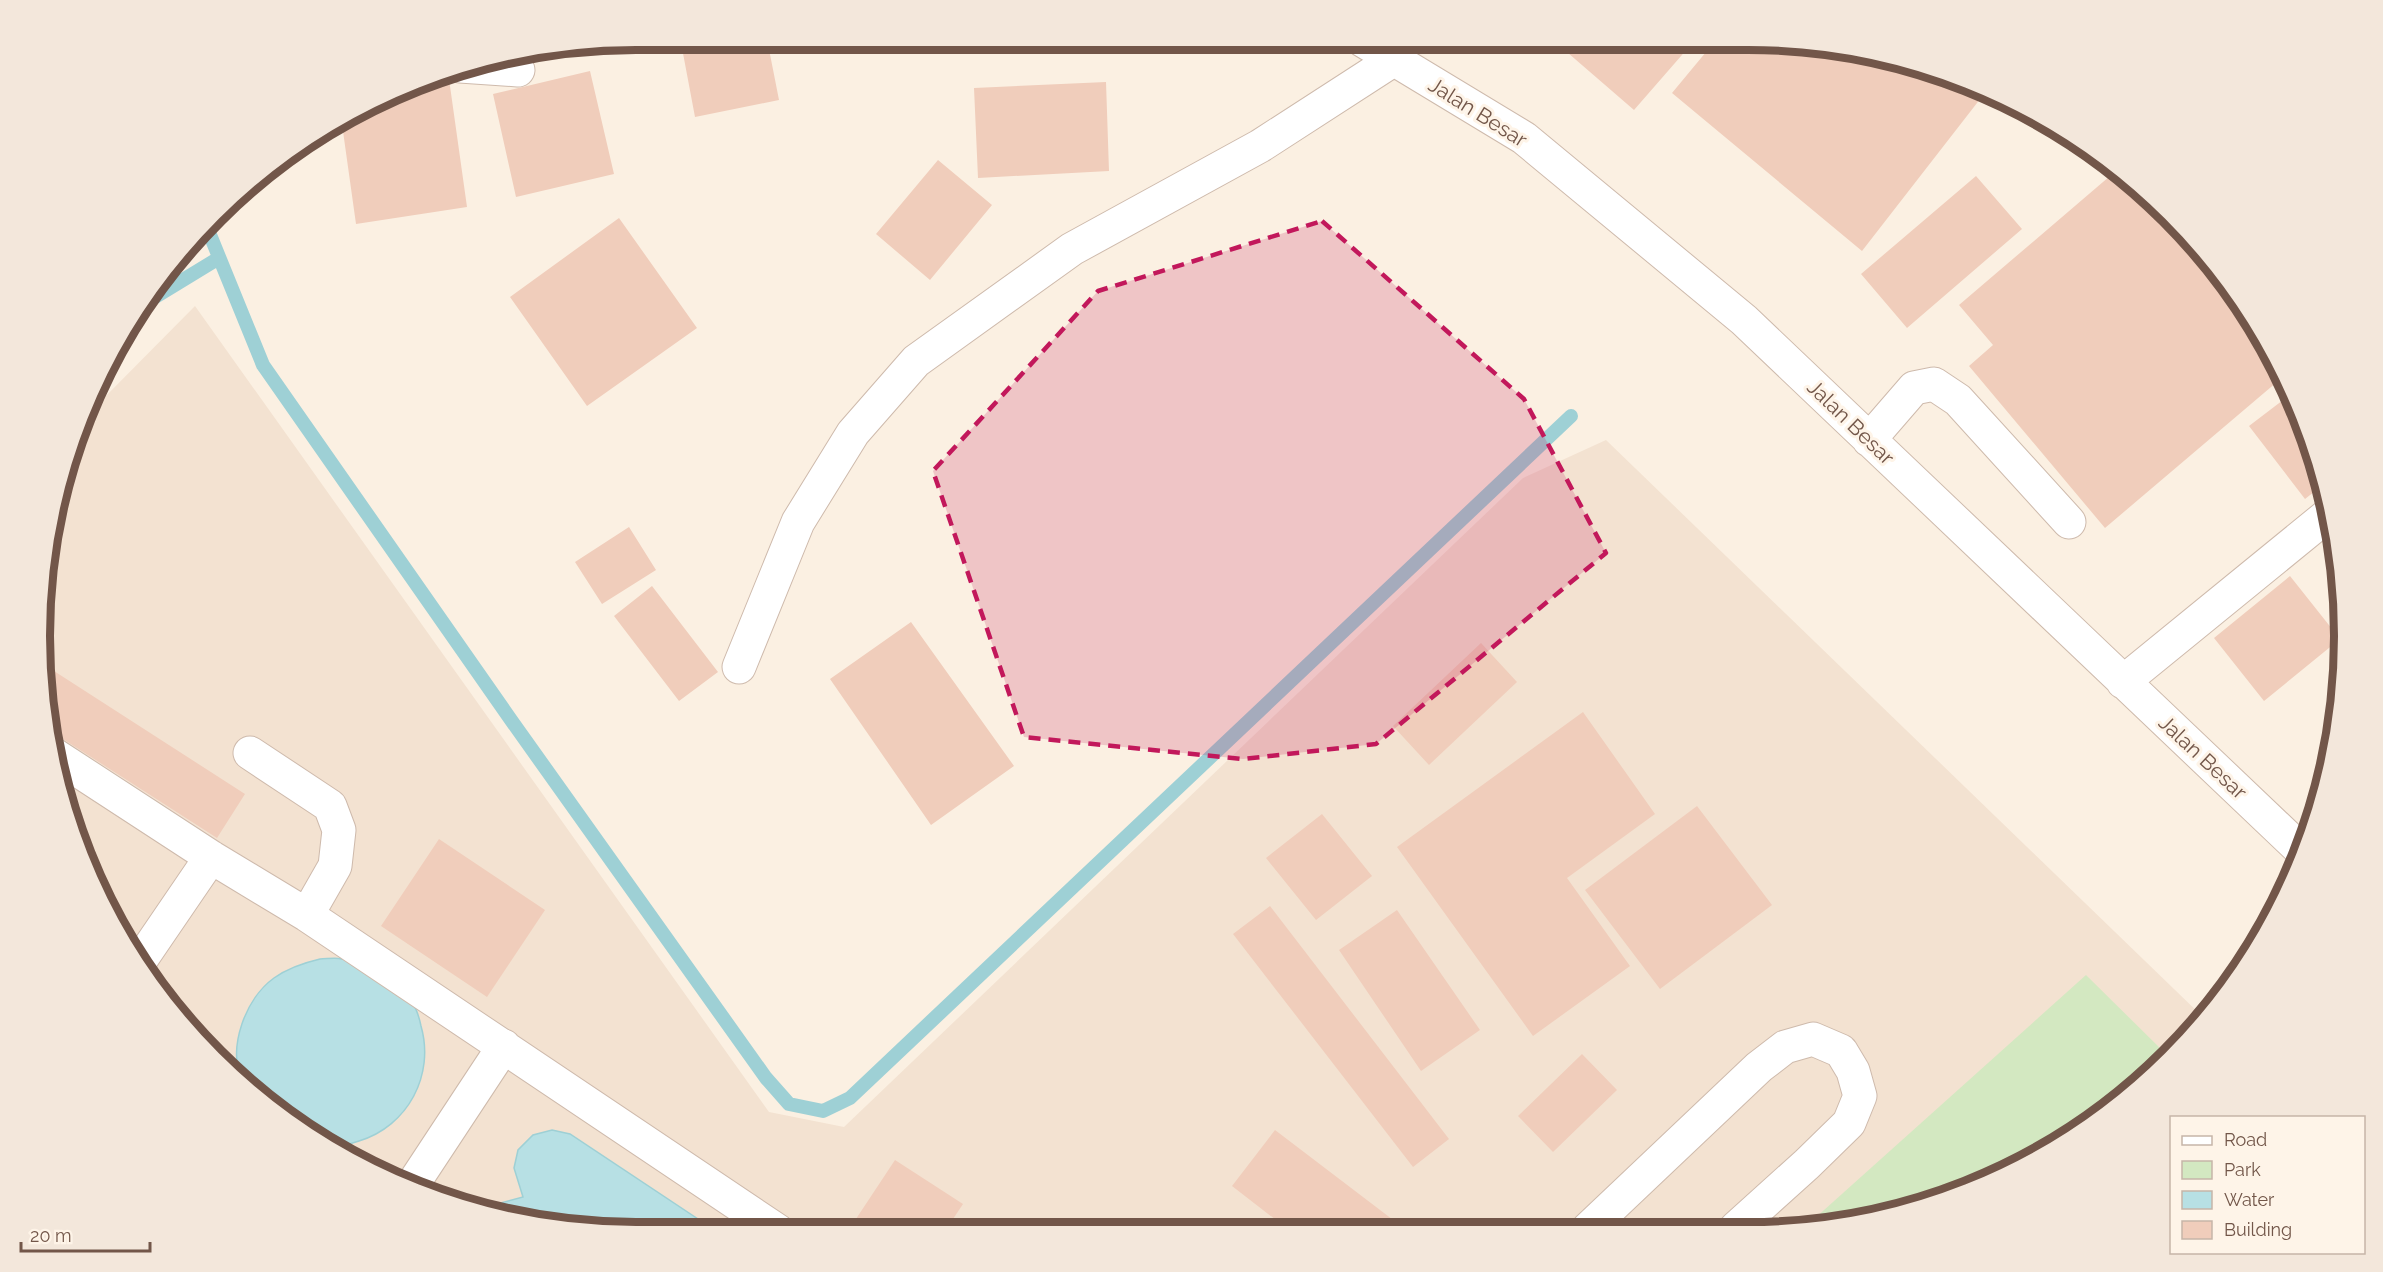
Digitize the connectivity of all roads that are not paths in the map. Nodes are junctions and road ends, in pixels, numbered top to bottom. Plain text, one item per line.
1 (1378, 50) edge
2 (1393, 60) junction
3 (489, 68) edge
4 (518, 70) dead end
5 (1869, 440) junction
6 (2322, 520) edge
7 (2068, 522) dead end
8 (740, 667) dead end
9 (2123, 682) junction
10 (250, 753) dead end
11 (63, 761) edge
12 (2295, 844) edge
13 (212, 857) junction
14 (307, 915) junction
15 (144, 955) edge
16 (504, 1046) junction
17 (416, 1179) edge
18 (765, 1222) edge
19 (1595, 1222) edge
20 (1743, 1222) edge

1 - 2 street, Jalan Besar
2 - 5 street, Jalan Besar
2 - 8 street
3 - 4 street
5 - 7 street
5 - 9 street, Jalan Besar
6 - 9 street
9 - 12 street, Jalan Besar
10 - 14 street
11 - 13 street
13 - 14 street
13 - 15 street
14 - 16 street
16 - 17 street
16 - 18 street
19 - 20 street

